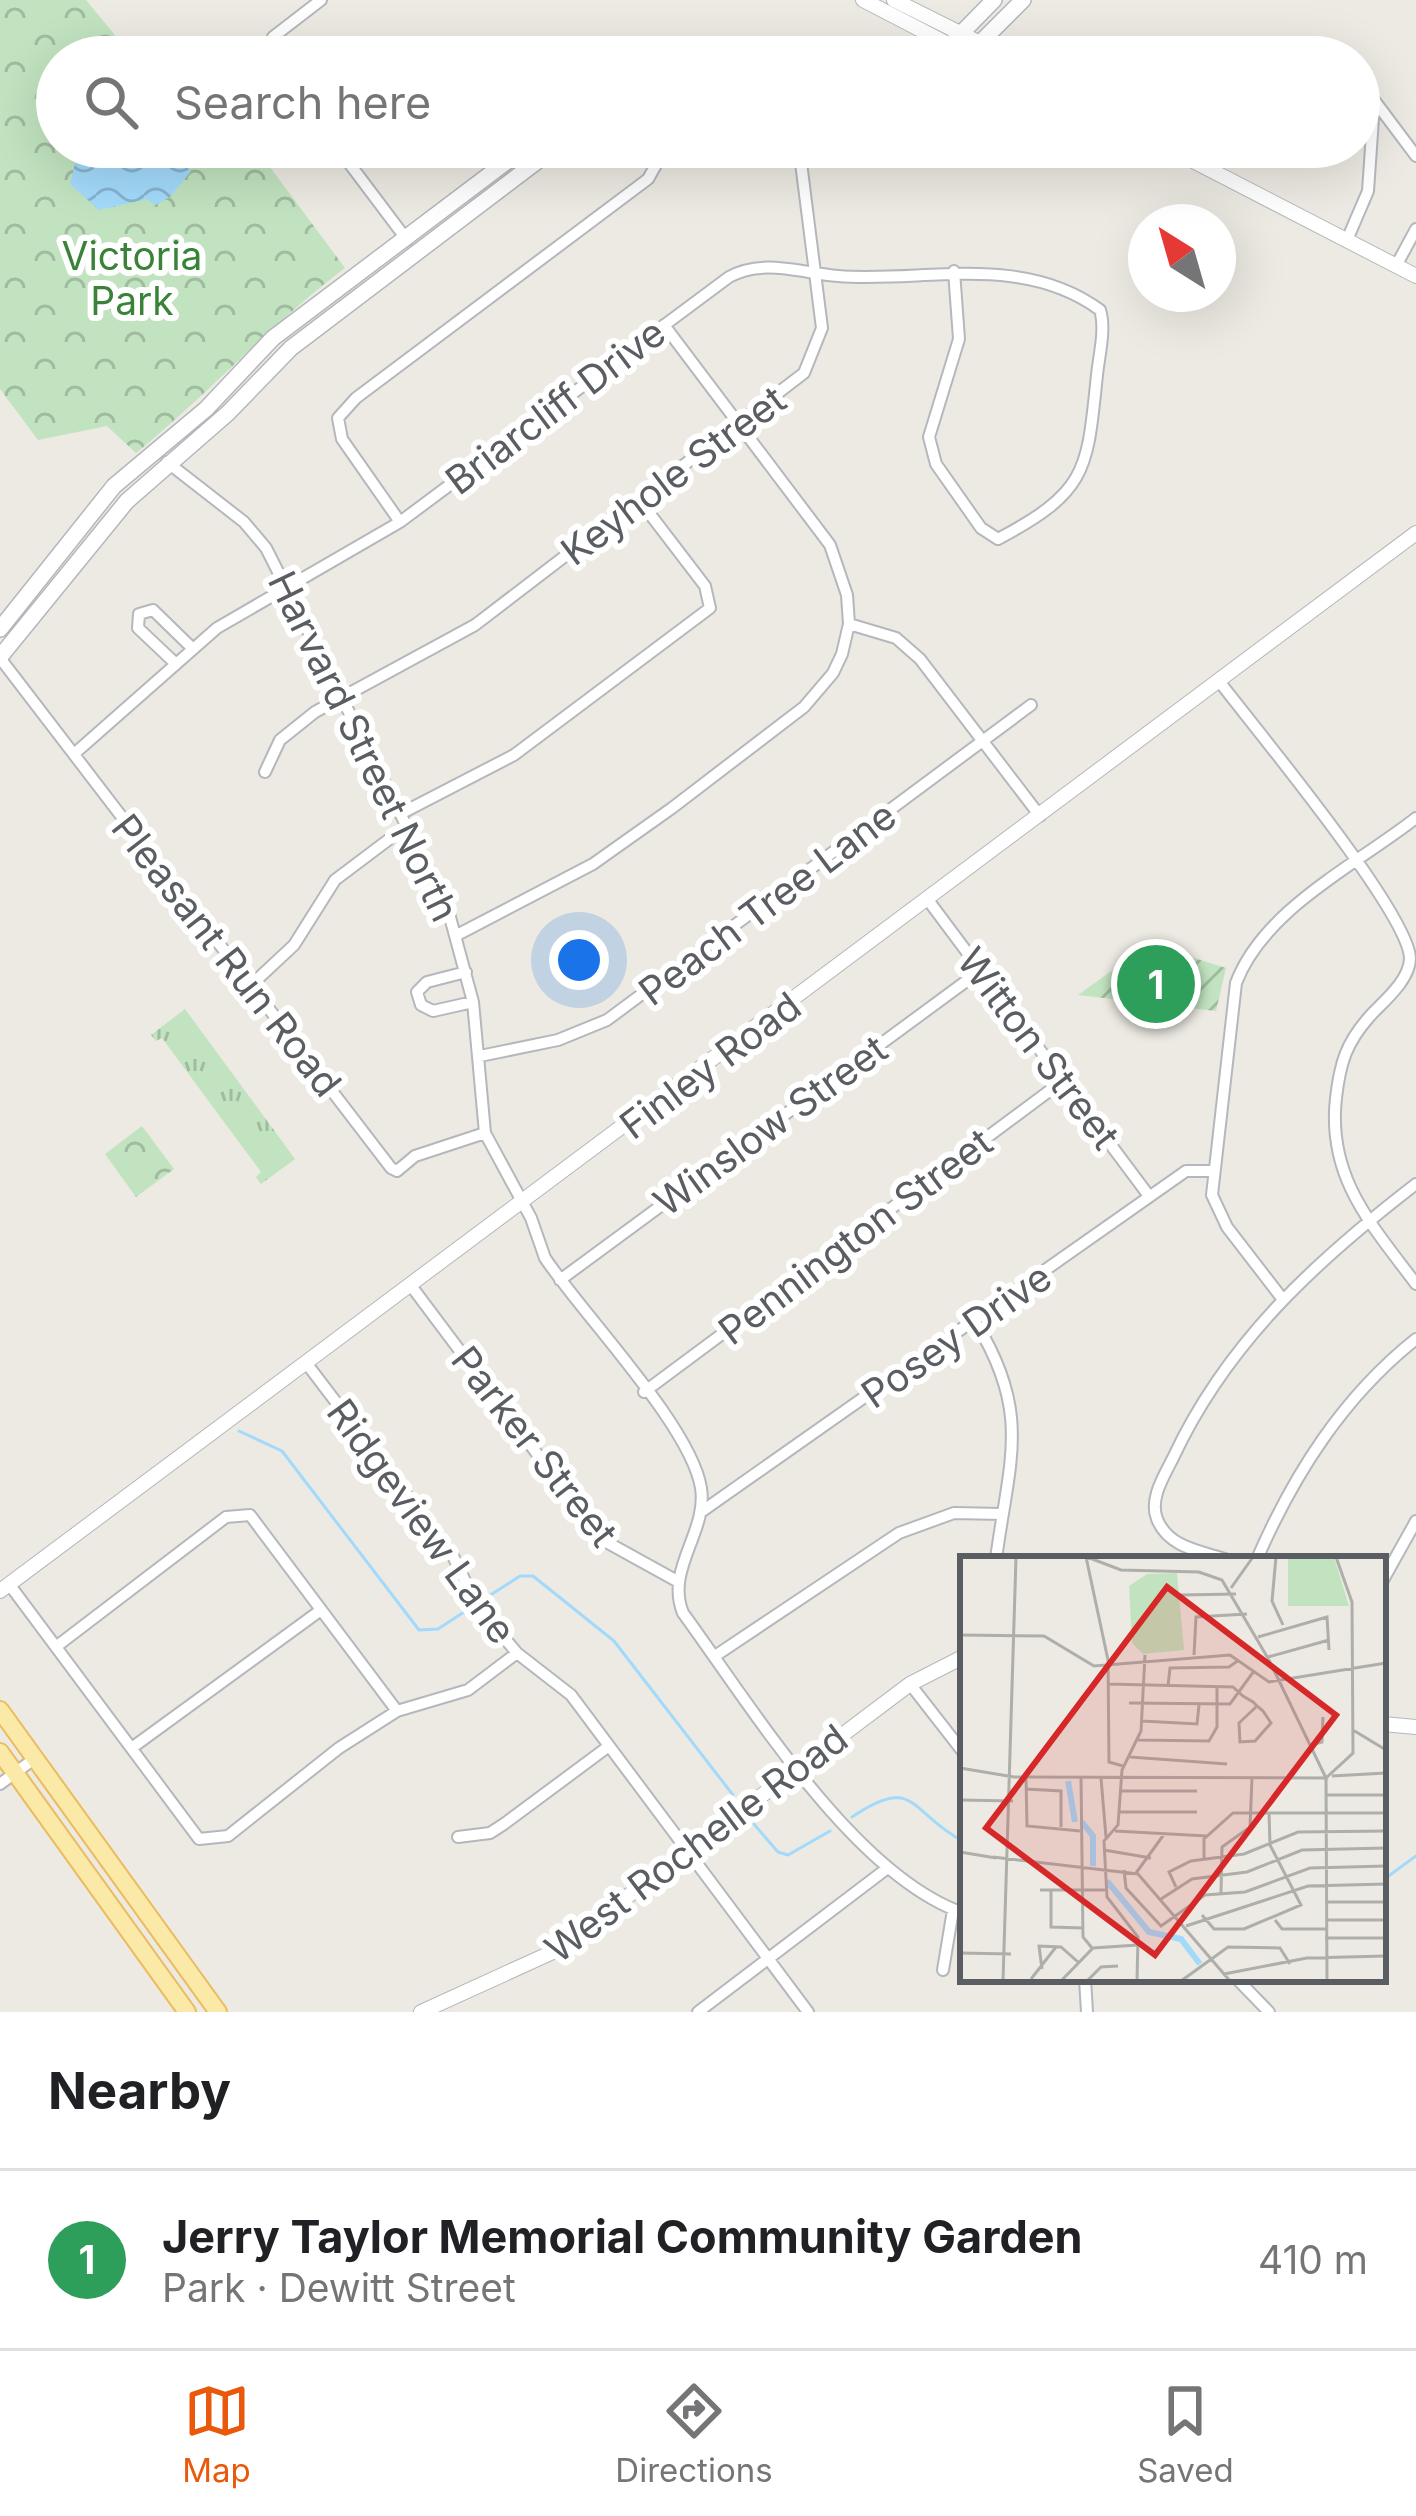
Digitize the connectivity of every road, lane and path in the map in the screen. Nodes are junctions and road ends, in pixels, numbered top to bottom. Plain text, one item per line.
1 (321, 0) edge
2 (863, 0) edge
3 (894, 0) edge
4 (994, 0) edge
5 (1023, 0) edge
6 (274, 36) edge
7 (933, 36) edge
8 (939, 36) edge
9 (959, 36) edge
10 (988, 36) edge
11 (1380, 110) edge
12 (1416, 156) edge
13 (353, 168) edge
14 (498, 168) edge
15 (528, 168) edge
16 (654, 168) edge
17 (802, 168) edge
18 (1207, 168) edge
19 (1369, 168) edge
20 (1416, 229) edge
21 (405, 238) junction
22 (1347, 240) junction
23 (416, 253) junction
24 (1396, 266) junction
25 (954, 271) junction
26 (815, 273) junction
27 (1416, 276) edge
28 (664, 325) junction
29 (739, 425) junction
30 (154, 451) junction
31 (168, 463) junction
32 (640, 501) junction
33 (400, 522) junction
34 (1416, 533) edge
35 (287, 585) junction
36 (849, 624) junction
37 (0, 629) edge
38 (191, 647) junction
39 (0, 658) edge
40 (176, 664) junction
41 (1219, 681) junction
42 (343, 696) junction
43 (1031, 705) dead end
44 (983, 741) junction
45 (74, 754) junction
46 (266, 772) dead end
47 (1040, 816) junction
48 (1416, 818) edge
49 (405, 819) junction
50 (1358, 862) junction
51 (928, 900) junction
52 (458, 935) junction
53 (980, 971) junction
54 (466, 972) junction
55 (248, 988) junction
56 (473, 1002) junction
57 (480, 1056) junction
58 (1064, 1080) junction
59 (485, 1133) junction
60 (1212, 1171) junction
61 (1416, 1184) edge
62 (1149, 1196) junction
63 (523, 1204) junction
64 (1369, 1221) junction
65 (560, 1280) junction
66 (1416, 1284) edge
67 (412, 1287) junction
68 (1281, 1297) junction
69 (976, 1324) junction
70 (1416, 1339) edge
71 (307, 1364) junction
72 (644, 1392) junction
73 (701, 1512) junction
74 (1002, 1514) junction
75 (1416, 1521) edge
76 (996, 1556) edge
77 (1216, 1556) edge
78 (1259, 1556) edge
79 (1386, 1575) edge
80 (677, 1581) junction
81 (4, 1587) edge
82 (321, 1610) junction
83 (57, 1646) junction
84 (517, 1653) junction
85 (715, 1656) junction
86 (960, 1659) edge
87 (910, 1684) junction
88 (0, 1710) edge
89 (397, 1711) junction
90 (1386, 1724) edge
91 (1416, 1726) edge
92 (609, 1746) junction
93 (133, 1747) junction
94 (960, 1748) edge
95 (0, 1752) edge
96 (34, 1759) junction
97 (799, 1768) junction
98 (7, 1779) edge
99 (458, 1837) dead end
100 (688, 1852) junction
101 (885, 1870) junction
102 (116, 1873) junction
103 (97, 1887) junction
104 (958, 1912) edge
105 (768, 1959) junction
106 (943, 1970) dead end
107 (188, 1972) junction
108 (1085, 1982) edge
109 (1240, 1982) edge
110 (168, 1986) junction
111 (187, 2012) edge
112 (218, 2012) edge
113 (421, 2012) edge
114 (698, 2012) edge
115 (808, 2012) edge
116 (1087, 2012) edge
117 (1269, 2012) edge

1 - 6 street
2 - 7 street
3 - 8 street
4 - 9 main road
5 - 10 main road
11 - 12 street
13 - 21 street
14 - 21 main road
15 - 23 main road
16 - 33 street
17 - 26 street, Keyhole Street
18 - 22 street
19 - 22 street
20 - 24 street
21 - 23 street
21 - 30 main road
22 - 24 street
23 - 31 main road
24 - 27 street
25 - 25 street, Briarcliff Drive
25 - 26 street, Briarcliff Drive
26 - 28 street, Briarcliff Drive
26 - 29 street, Keyhole Street
28 - 29 street
28 - 33 street, Briarcliff Drive
29 - 32 street, Keyhole Street
29 - 36 street
30 - 31 street, Harvard Street North
30 - 37 main road
31 - 35 street, Harvard Street North
31 - 39 main road
32 - 42 street, Keyhole Street
32 - 49 street
33 - 35 street, Briarcliff Drive
34 - 41 street, Finley Road
35 - 38 street, Briarcliff Drive
35 - 42 street, Harvard Street North
36 - 44 street
36 - 52 street
38 - 40 street, Briarcliff Drive
38 - 40 street
39 - 45 street, Pleasant Run Road
40 - 45 street, Briarcliff Drive
41 - 47 street, Finley Road
41 - 50 street
42 - 46 street, Keyhole Street
42 - 49 street, Harvard Street North
43 - 44 street, Peach Tree Lane
44 - 47 street
44 - 57 street, Peach Tree Lane
45 - 55 street, Pleasant Run Road
47 - 51 street, Finley Road
48 - 50 street
49 - 52 street, Harvard Street North
49 - 55 street
50 - 60 street
50 - 64 street
51 - 53 street, Witton Street
51 - 63 street, Finley Road
52 - 54 street, Harvard Street North
53 - 58 street, Witton Street
53 - 65 street, Winslow Street
54 - 56 street, Harvard Street North
54 - 56 street
55 - 59 street, Pleasant Run Road
56 - 57 street, Harvard Street North
57 - 59 street, Harvard Street North
58 - 62 street, Witton Street
58 - 72 street, Pennington Street
59 - 63 street, Harvard Street North
60 - 62 street, Posey Drive
60 - 68 street
61 - 64 street
62 - 69 street, Posey Drive
63 - 65 street, Harvard Street North
63 - 67 street, Finley Road
64 - 66 street
64 - 68 street
65 - 72 street, Harvard Street North
67 - 71 street, Finley Road
67 - 80 street, Parker Street
68 - 77 street
69 - 73 street, Posey Drive
69 - 74 street
70 - 78 street
71 - 81 street, Finley Road
71 - 84 street, Ridgeview Lane
72 - 73 street, Harvard Street North
73 - 80 street
74 - 76 street
74 - 85 street
75 - 79 street
80 - 85 street
81 - 83 street
82 - 83 street
82 - 89 street
82 - 93 street
83 - 93 street
84 - 89 street
84 - 92 street, Ridgeview Lane
85 - 97 street
86 - 87 street, West Rochelle Road
87 - 94 street
87 - 97 street, West Rochelle Road
88 - 96 main road
89 - 93 street
90 - 91 street
92 - 99 street
92 - 100 street, Ridgeview Lane
95 - 98 main road
96 - 98 street
96 - 102 main road
97 - 100 street, West Rochelle Road
97 - 101 street
98 - 103 main road
100 - 105 street, Ridgeview Lane
100 - 113 street, West Rochelle Road
101 - 104 street
101 - 105 street
102 - 103 main road
102 - 107 main road
103 - 110 main road
104 - 106 street
105 - 114 street
105 - 115 street, Ridgeview Lane
107 - 110 main road
107 - 112 main road
108 - 116 street
109 - 117 street
110 - 111 main road

